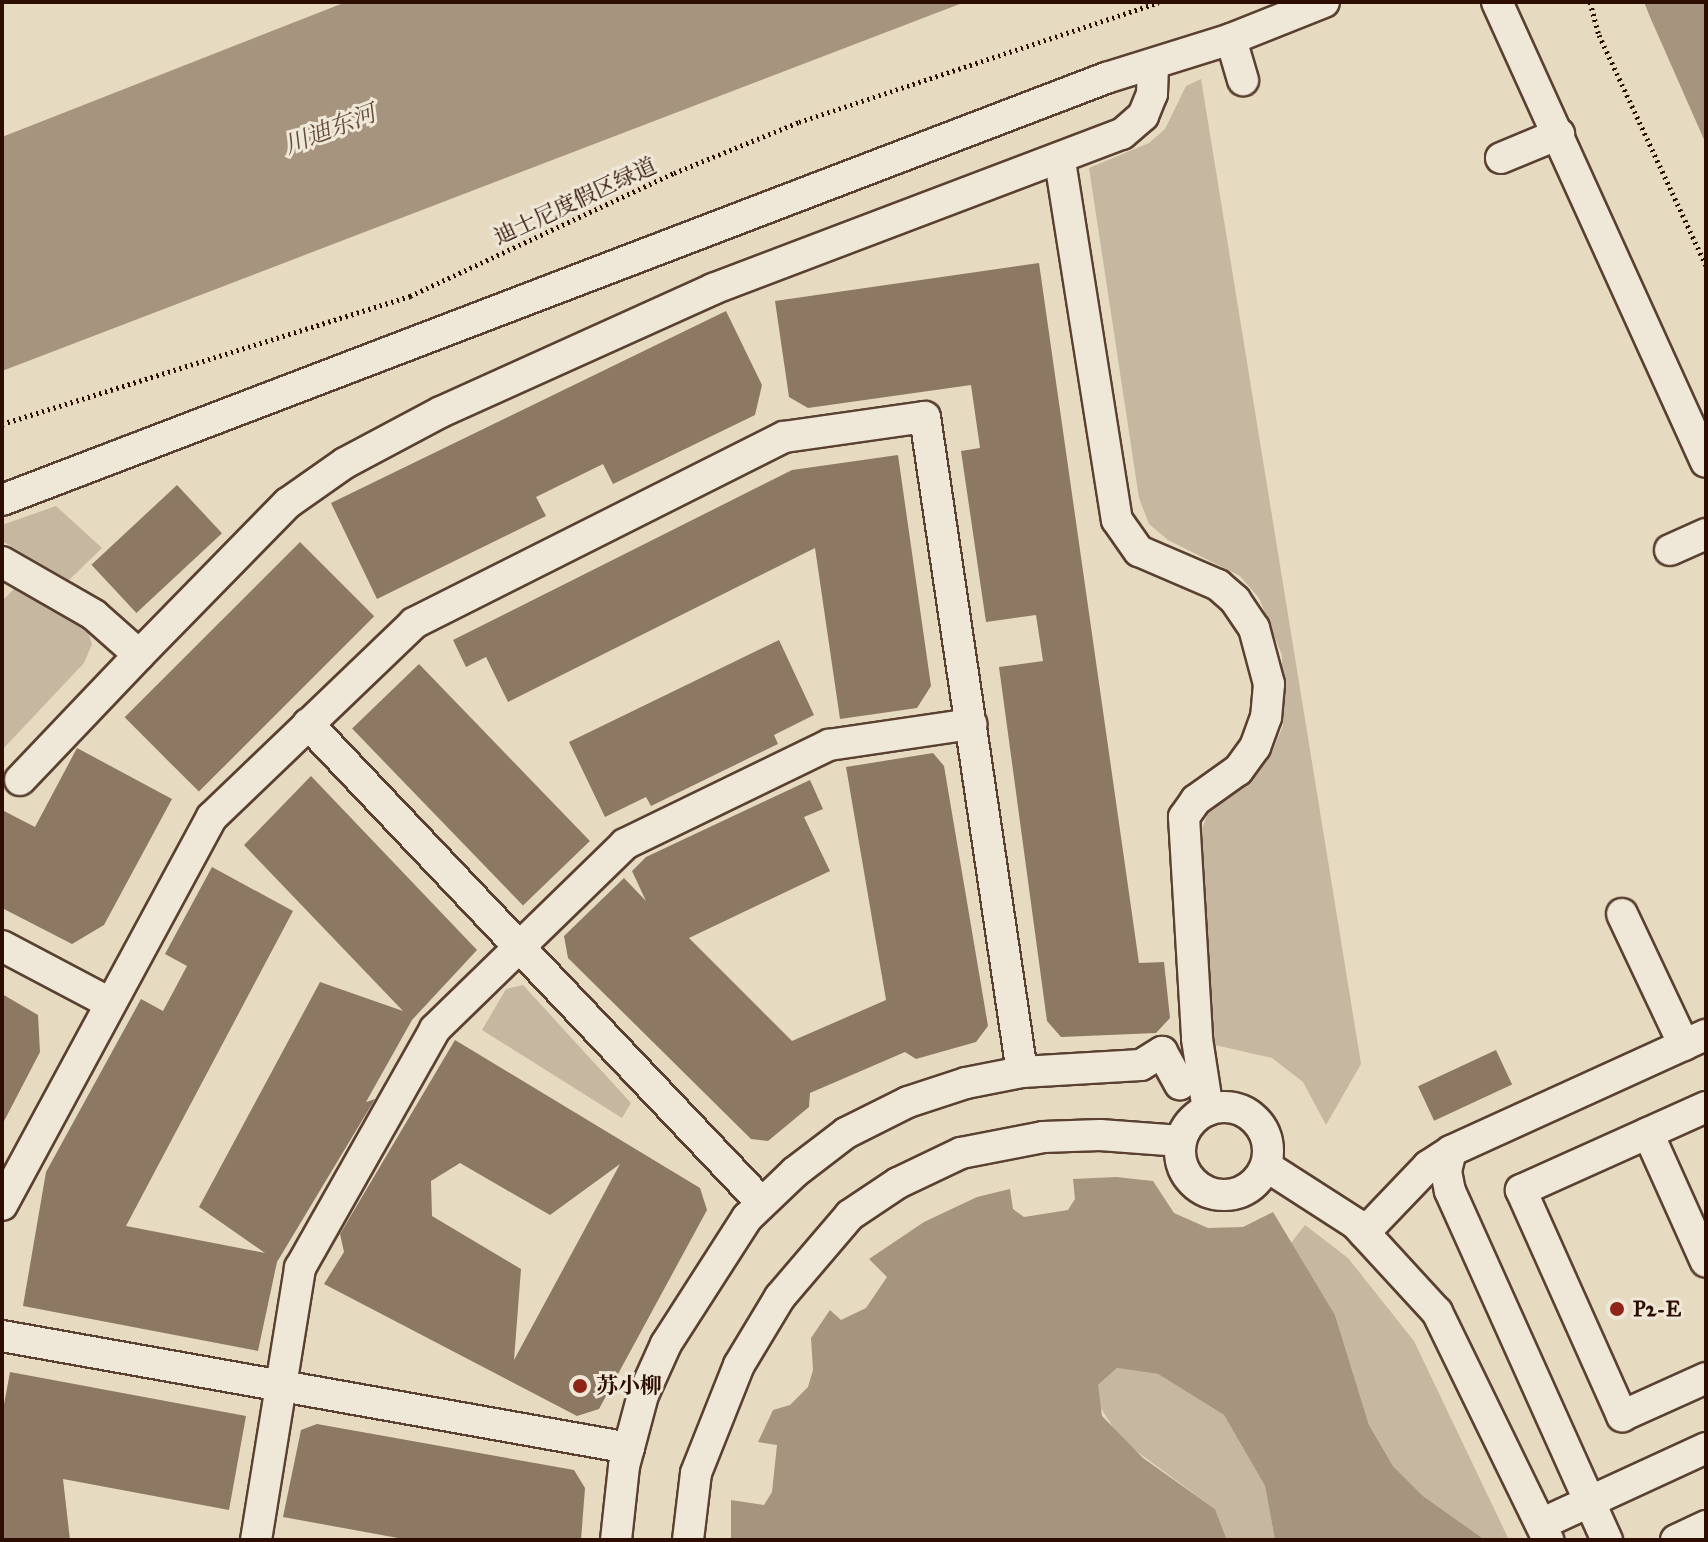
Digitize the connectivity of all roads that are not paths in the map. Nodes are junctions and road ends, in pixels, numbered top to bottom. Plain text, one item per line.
1 (1324, 2) edge
2 (1497, 2) edge
3 (1231, 39) junction
4 (1153, 66) junction
5 (1243, 80) dead end
6 (1559, 134) junction
7 (1501, 158) dead end
8 (1060, 161) junction
9 (1706, 462) edge
10 (2, 500) edge
11 (1706, 534) edge
12 (1670, 550) dead end
13 (2, 562) edge
14 (139, 655) junction
15 (308, 724) junction
16 (971, 724) junction
17 (20, 780) dead end
18 (1622, 914) dead end
19 (2, 946) edge
20 (519, 948) junction
21 (110, 1003) junction
22 (1695, 1040) edge
23 (1022, 1072) junction
24 (1180, 1084) dead end
25 (1706, 1107) edge
26 (1208, 1110) junction
27 (1648, 1133) junction
28 (1181, 1141) junction
29 (1451, 1151) junction
30 (1266, 1166) junction
31 (762, 1203) junction
32 (2, 1205) edge
33 (1364, 1233) junction
34 (1706, 1262) edge
35 (2, 1336) edge
36 (1706, 1378) edge
37 (279, 1386) junction
38 (629, 1448) junction
39 (1706, 1448) edge
40 (1589, 1501) junction
41 (1706, 1526) edge
42 (1544, 1532) edge
43 (256, 1540) edge
44 (616, 1540) edge
45 (688, 1540) edge
46 (1607, 1540) edge
47 (1676, 1540) edge

1 - 3 street
2 - 6 street
3 - 4 street
3 - 5 street
4 - 8 street
4 - 10 street
6 - 7 street
6 - 9 street
8 - 14 street
8 - 26 street
11 - 12 street
13 - 14 street
14 - 17 street
15 - 16 street
15 - 20 street
15 - 21 street
16 - 20 street
16 - 23 street
18 - 22 street
19 - 21 street
20 - 31 street
20 - 37 street
21 - 32 street
22 - 29 street
23 - 24 street
23 - 31 street
25 - 27 street
26 - 28 street
26 - 30 street
27 - 34 street
27 - 36 street
28 - 30 street
28 - 45 street
29 - 33 street
29 - 40 street
30 - 33 street
31 - 38 street
33 - 42 street
35 - 37 street
37 - 38 street
37 - 43 street
38 - 44 street
39 - 40 street
40 - 42 street
40 - 46 street
41 - 47 street

